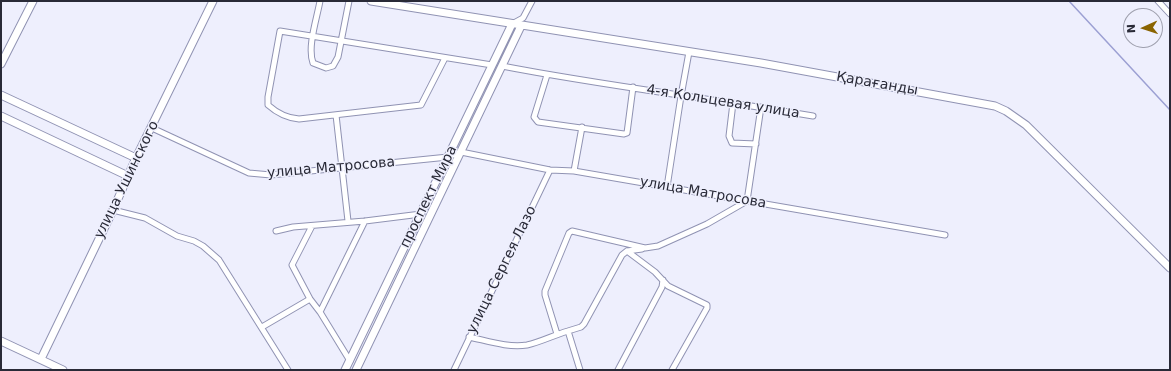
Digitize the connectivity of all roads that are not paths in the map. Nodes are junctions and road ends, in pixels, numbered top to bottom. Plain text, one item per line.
1 (33, 1) edge
2 (213, 1) edge
3 (320, 1) edge
4 (349, 1) edge
5 (371, 1) edge
6 (532, 1) edge
7 (1158, 1) edge
8 (1170, 14) edge
9 (523, 18) junction
10 (512, 24) junction
11 (521, 26) junction
12 (313, 36) junction
13 (340, 41) junction
14 (689, 52) junction
15 (445, 58) junction
16 (1, 64) edge
17 (492, 64) junction
18 (502, 66) junction
19 (547, 75) junction
20 (633, 87) junction
21 (1, 95) edge
22 (681, 96) junction
23 (733, 102) junction
24 (761, 107) junction
25 (336, 115) junction
26 (1, 116) edge
27 (813, 116) dead end
28 (582, 127) junction
29 (152, 128) junction
30 (756, 144) junction
31 (461, 152) junction
32 (448, 157) junction
33 (136, 158) junction
34 (342, 168) junction
35 (550, 170) junction
36 (574, 171) junction
37 (128, 176) junction
38 (667, 187) junction
39 (747, 201) junction
40 (113, 210) junction
41 (421, 214) junction
42 (348, 221) junction
43 (365, 221) junction
44 (312, 226) junction
45 (276, 231) dead end
46 (945, 235) dead end
47 (645, 248) junction
48 (627, 251) junction
49 (1170, 268) edge
50 (663, 280) junction
51 (310, 300) junction
52 (320, 312) junction
53 (262, 327) junction
54 (568, 331) junction
55 (557, 334) junction
56 (469, 337) junction
57 (1, 341) edge
58 (41, 360) junction
59 (350, 361) junction
60 (63, 370) edge
61 (288, 370) edge
62 (345, 370) edge
63 (356, 370) edge
64 (454, 370) edge
65 (580, 370) edge
66 (618, 370) edge
67 (672, 370) edge

1 - 16 main road
2 - 29 main road, улица Ушинского
3 - 12 street
4 - 13 street
5 - 10 main road, Қарағанды
6 - 9 street
7 - 8 street
9 - 10 street
9 - 11 street
10 - 11 main road, Қарағанды
10 - 17 main road, проспект Мира
11 - 14 main road, Қарағанды
11 - 18 main road, проспект Мира
12 - 13 street
12 - 13 street
12 - 25 street
13 - 15 street
14 - 22 street
14 - 49 main road, Қарағанды
15 - 17 street
15 - 25 street
17 - 32 main road, проспект Мира
18 - 19 street, 4-я Кольцевая улица
18 - 31 main road, проспект Мира
19 - 20 street, 4-я Кольцевая улица
19 - 28 street, 4-я Кольцевая улица
20 - 22 street, 4-я Кольцевая улица
20 - 28 street, 4-я Кольцевая улица
21 - 33 main road
22 - 23 street, 4-я Кольцевая улица
22 - 38 street
23 - 24 street, 4-я Кольцевая улица
23 - 30 street
24 - 27 street, 4-я Кольцевая улица
24 - 30 street
25 - 34 street
26 - 37 main road
28 - 36 street
29 - 33 main road, улица Ушинского
29 - 34 street, улица Матросова
30 - 39 street
31 - 32 street, улица Матросова
31 - 35 street, улица Матросова
31 - 63 main road, проспект Мира
32 - 34 street, улица Матросова
32 - 41 main road, проспект Мира
33 - 37 main road, улица Ушинского
34 - 42 street
35 - 36 street, улица Матросова
35 - 56 street, улица Сергея Лазо
36 - 38 street, улица Матросова
37 - 40 main road, улица Ушинского
38 - 39 street, улица Матросова
39 - 46 street, улица Матросова
39 - 47 street
40 - 53 street
40 - 58 main road, улица Ушинского
41 - 43 street
41 - 59 main road, проспект Мира
42 - 43 street
42 - 44 street
43 - 52 street
44 - 45 street
44 - 51 street
47 - 48 street
47 - 55 street
48 - 50 street
48 - 54 street
50 - 66 street
50 - 67 street
51 - 52 street
51 - 53 street
52 - 59 street
53 - 61 street
54 - 55 street
54 - 65 street
55 - 56 street
56 - 64 street, улица Сергея Лазо
57 - 58 main road
58 - 60 main road
59 - 62 main road, проспект Мира

